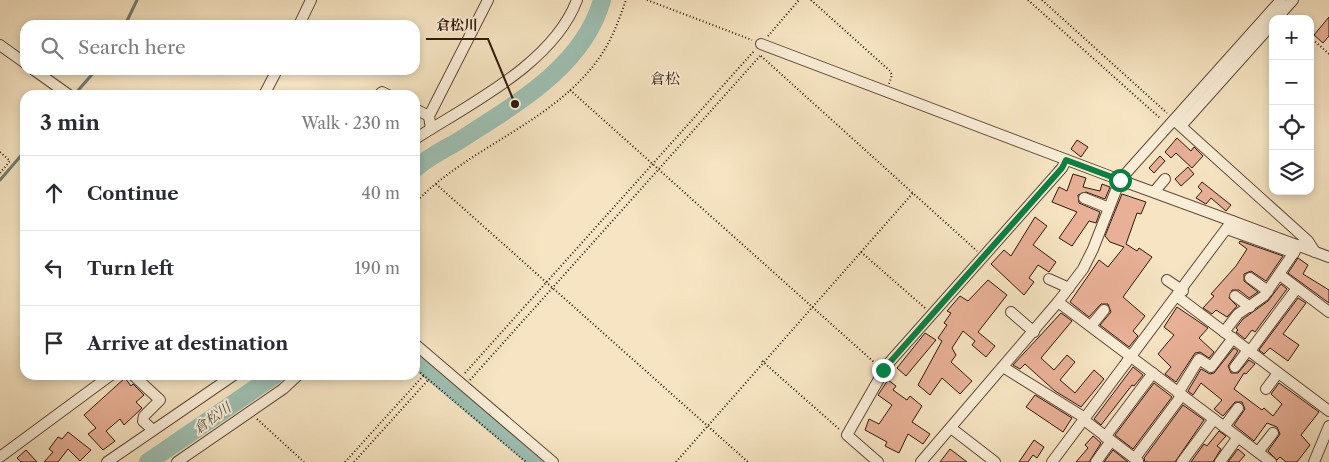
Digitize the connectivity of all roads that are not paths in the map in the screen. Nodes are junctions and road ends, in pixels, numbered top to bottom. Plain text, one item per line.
1 (311, 0) edge
2 (488, 0) edge
3 (577, 0) edge
4 (1281, 0) edge
5 (1293, 0) edge
6 (1280, 15) edge
7 (301, 20) edge
8 (1269, 27) edge
9 (761, 44) road end
10 (0, 45) edge
11 (20, 59) edge
12 (41, 75) edge
13 (274, 75) edge
14 (62, 90) edge
15 (267, 90) edge
16 (420, 112) edge
17 (429, 116) junction
18 (1175, 124) junction
19 (430, 129) junction
20 (420, 136) edge
21 (1066, 160) junction
22 (1165, 179) dead end
23 (1120, 180) junction
24 (1154, 192) junction
25 (1084, 198) dead end
26 (1109, 208) junction
27 (1230, 225) junction
28 (1296, 249) junction
29 (1315, 252) junction
30 (1329, 256) edge
31 (1280, 275) junction
32 (1250, 278) dead end
33 (1050, 279) dead end
34 (1167, 280) dead end
35 (1069, 288) junction
36 (1297, 288) junction
37 (1268, 291) junction
38 (1180, 294) junction
39 (1236, 296) dead end
40 (1058, 302) junction
41 (1250, 307) junction
42 (1104, 310) dead end
43 (1011, 312) dead end
44 (1329, 312) edge
45 (1092, 326) junction
46 (1034, 332) junction
47 (1228, 335) junction
48 (420, 348) edge
49 (1249, 350) junction
50 (1131, 358) junction
51 (1003, 367) junction
52 (1235, 367) dead end
53 (1153, 373) junction
54 (1278, 373) junction
55 (105, 380) edge
56 (138, 380) edge
57 (227, 380) edge
58 (293, 380) edge
59 (1266, 388) dead end
60 (1180, 394) junction
61 (1238, 408) dead end
62 (1329, 411) edge
63 (1085, 419) junction
64 (1214, 419) junction
65 (1224, 427) junction
66 (951, 428) junction
67 (1329, 428) edge
68 (153, 430) junction
69 (1273, 433) dead end
70 (1238, 437) junction
71 (1108, 439) junction
72 (1258, 452) junction
73 (0, 457) edge
74 (1316, 458) edge
75 (1329, 458) edge
76 (991, 461) edge
77 (1138, 461) edge
78 (1269, 461) edge
79 (107, 462) edge
80 (177, 462) edge
81 (553, 462) edge
82 (878, 462) edge
83 (921, 462) edge
84 (1052, 462) edge
85 (1096, 462) edge
86 (1182, 462) edge
87 (1220, 462) edge

1 - 7 street
2 - 17 street
3 - 19 street
4 - 18 street
5 - 6 street
8 - 18 street
9 - 21 street
10 - 11 street
12 - 14 street
13 - 15 street
16 - 17 street
17 - 19 street
18 - 23 street
18 - 29 street
19 - 20 street
21 - 23 street
21 - 82 street
22 - 24 street
23 - 24 street
23 - 26 street
24 - 27 street
25 - 26 street
26 - 35 street
27 - 28 street
27 - 38 street
28 - 29 street
28 - 31 street
29 - 30 street
31 - 36 street
31 - 37 street
32 - 37 street
33 - 35 street
34 - 38 street
35 - 40 street
36 - 44 street
36 - 49 street
37 - 41 street
38 - 47 street
38 - 50 street
39 - 41 street
40 - 45 street
40 - 46 street
41 - 47 street
42 - 45 street
43 - 46 street
45 - 50 street
46 - 51 street
47 - 49 street
47 - 60 street
48 - 81 street
49 - 52 street
49 - 54 street
50 - 53 street
50 - 63 street
51 - 63 street
51 - 66 street
53 - 60 street
53 - 71 street
54 - 59 street
54 - 62 street
55 - 73 street
56 - 68 street
57 - 68 street
58 - 80 street
60 - 64 street
60 - 77 street
61 - 65 street
63 - 71 street
63 - 84 street
64 - 65 street
64 - 86 street
65 - 70 street
66 - 76 street
66 - 83 street
67 - 74 street
68 - 79 street
69 - 72 street
70 - 72 street
70 - 87 street
71 - 77 street
71 - 85 street
72 - 78 street
74 - 75 street

